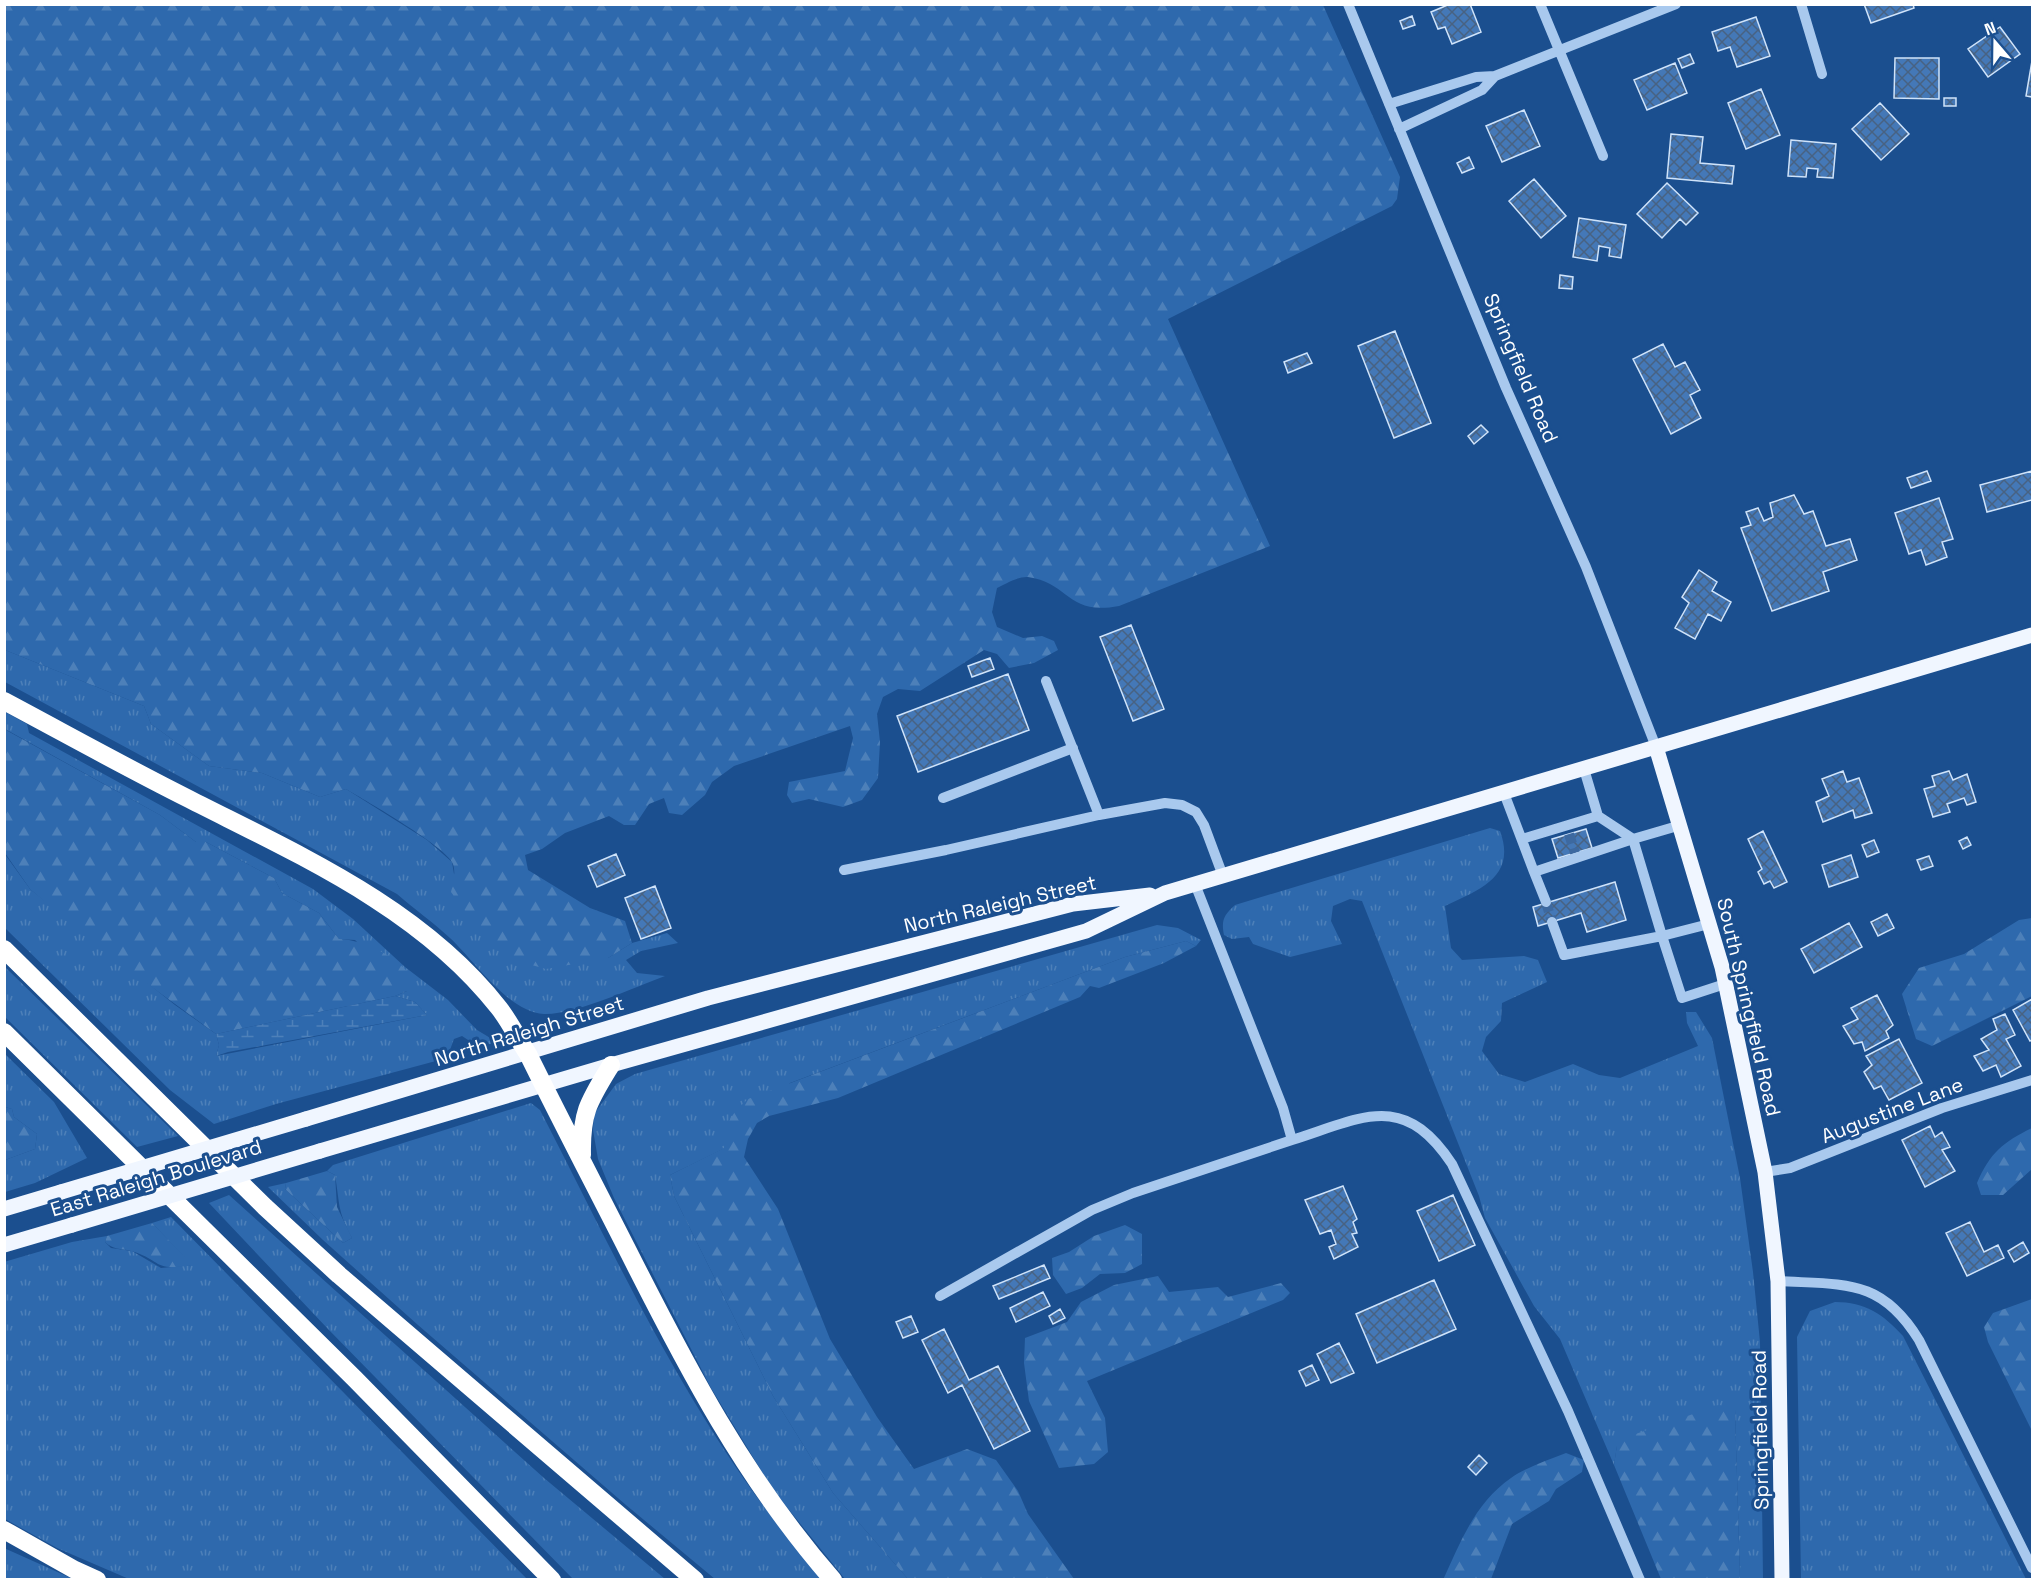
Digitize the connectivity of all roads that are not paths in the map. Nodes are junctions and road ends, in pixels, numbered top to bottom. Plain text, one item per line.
1 (1348, 4) edge
2 (1540, 4) edge
3 (1676, 4) edge
4 (1801, 4) edge
5 (1560, 51) junction
6 (1822, 74) dead end
7 (1495, 76) junction
8 (1389, 104) junction
9 (1400, 129) junction
10 (1603, 156) dead end
11 (2032, 635) edge
12 (1046, 681) dead end
13 (4, 701) edge
14 (1656, 747) junction
15 (1073, 748) junction
16 (1584, 769) junction
17 (1504, 792) junction
18 (943, 798) dead end
19 (1099, 814) junction
20 (1598, 816) junction
21 (1681, 825) junction
22 (1522, 839) junction
23 (1633, 839) junction
24 (844, 870) dead end
25 (1534, 872) junction
26 (1223, 876) junction
27 (1195, 884) junction
28 (1165, 893) junction
29 (1546, 903) tunnel mouth
30 (1552, 922) tunnel mouth
31 (1709, 924) junction
32 (1662, 936) junction
33 (4, 949) edge
34 (1725, 984) junction
35 (4, 1032) edge
36 (528, 1054) junction
37 (611, 1065) junction
38 (2032, 1080) edge
39 (544, 1086) junction
40 (306, 1119) joint
41 (1292, 1140) junction
42 (320, 1151) joint
43 (582, 1160) junction
44 (1765, 1172) junction
45 (4, 1209) edge
46 (4, 1245) edge
47 (1778, 1281) junction
48 (940, 1296) dead end
49 (4, 1530) edge
50 (2032, 1568) edge
51 (97, 1580) edge
52 (552, 1580) edge
53 (695, 1580) edge
54 (833, 1580) edge
55 (1640, 1580) edge
56 (1782, 1580) edge

1 - 8 street, Springfield Road
2 - 5 street
3 - 5 street
4 - 6 street
5 - 7 street
5 - 10 street
7 - 8 street
7 - 9 street
8 - 9 street, Springfield Road
9 - 14 street, Springfield Road
11 - 14 main road
12 - 15 street
13 - 36 highway
14 - 16 main road
14 - 21 main road, South Springfield Road
15 - 18 street
15 - 19 street
16 - 17 main road
16 - 20 street
17 - 22 street
17 - 26 main road
19 - 24 street
19 - 26 street
20 - 22 street
20 - 23 street
21 - 23 street
21 - 31 main road, South Springfield Road
22 - 25 street
23 - 25 street
23 - 32 street
25 - 29 street
26 - 27 main road
27 - 28 main road
27 - 41 street
28 - 36 main road, North Raleigh Street
28 - 37 main road, North Raleigh Street
30 - 32 street
31 - 32 street
31 - 34 main road, South Springfield Road
32 - 34 street
33 - 53 highway
34 - 44 main road, South Springfield Road
35 - 52 highway
36 - 39 highway
36 - 40 main road, North Raleigh Street
37 - 39 main road, North Raleigh Street
37 - 43 highway
38 - 44 street, Augustine Lane
39 - 42 main road, North Raleigh Street
39 - 43 highway
40 - 45 main road, East Raleigh Boulevard, bridge
41 - 48 street
41 - 55 street
42 - 46 main road, East Raleigh Boulevard, bridge
43 - 54 highway
44 - 47 main road, South Springfield Road
47 - 50 street
47 - 56 main road, Springfield Road
49 - 51 highway

